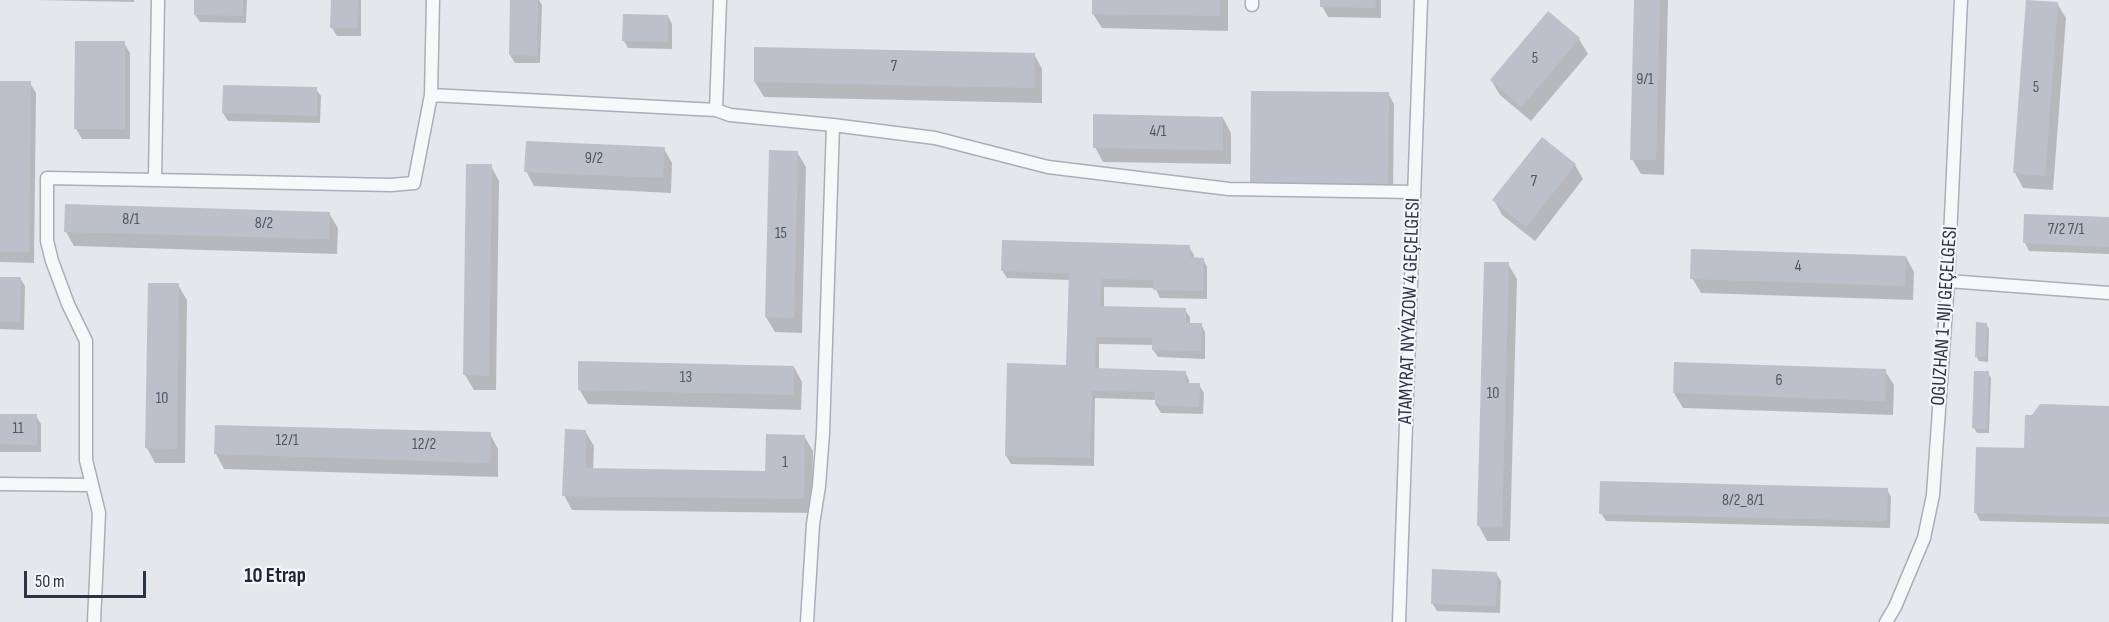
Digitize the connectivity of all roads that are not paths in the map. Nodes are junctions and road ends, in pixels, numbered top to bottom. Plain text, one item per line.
1 (158, 0) edge
2 (433, 0) edge
3 (720, 0) edge
4 (1421, 0) edge
5 (1961, 0) edge
6 (431, 95) junction
7 (716, 110) junction
8 (833, 124) junction
9 (155, 180) junction
10 (1414, 192) junction
11 (1948, 281) junction
12 (2109, 293) edge
13 (0, 484) edge
14 (92, 485) junction
15 (93, 622) edge
16 (807, 622) edge
17 (1400, 622) edge
18 (1886, 622) edge

1 - 9 street
2 - 6 street
3 - 7 street
4 - 10 street, ATAMYRAT NYÝAZOW 4 GEÇELGESI
5 - 11 street, OGUZHAN 1-NJI GEÇELGESI
6 - 7 street
6 - 9 street
7 - 8 street
8 - 10 street
8 - 16 street
9 - 14 street
10 - 17 street, ATAMYRAT NYÝAZOW 4 GEÇELGESI
11 - 12 street
11 - 18 street, OGUZHAN 1-NJI GEÇELGESI
13 - 14 street
14 - 15 street

